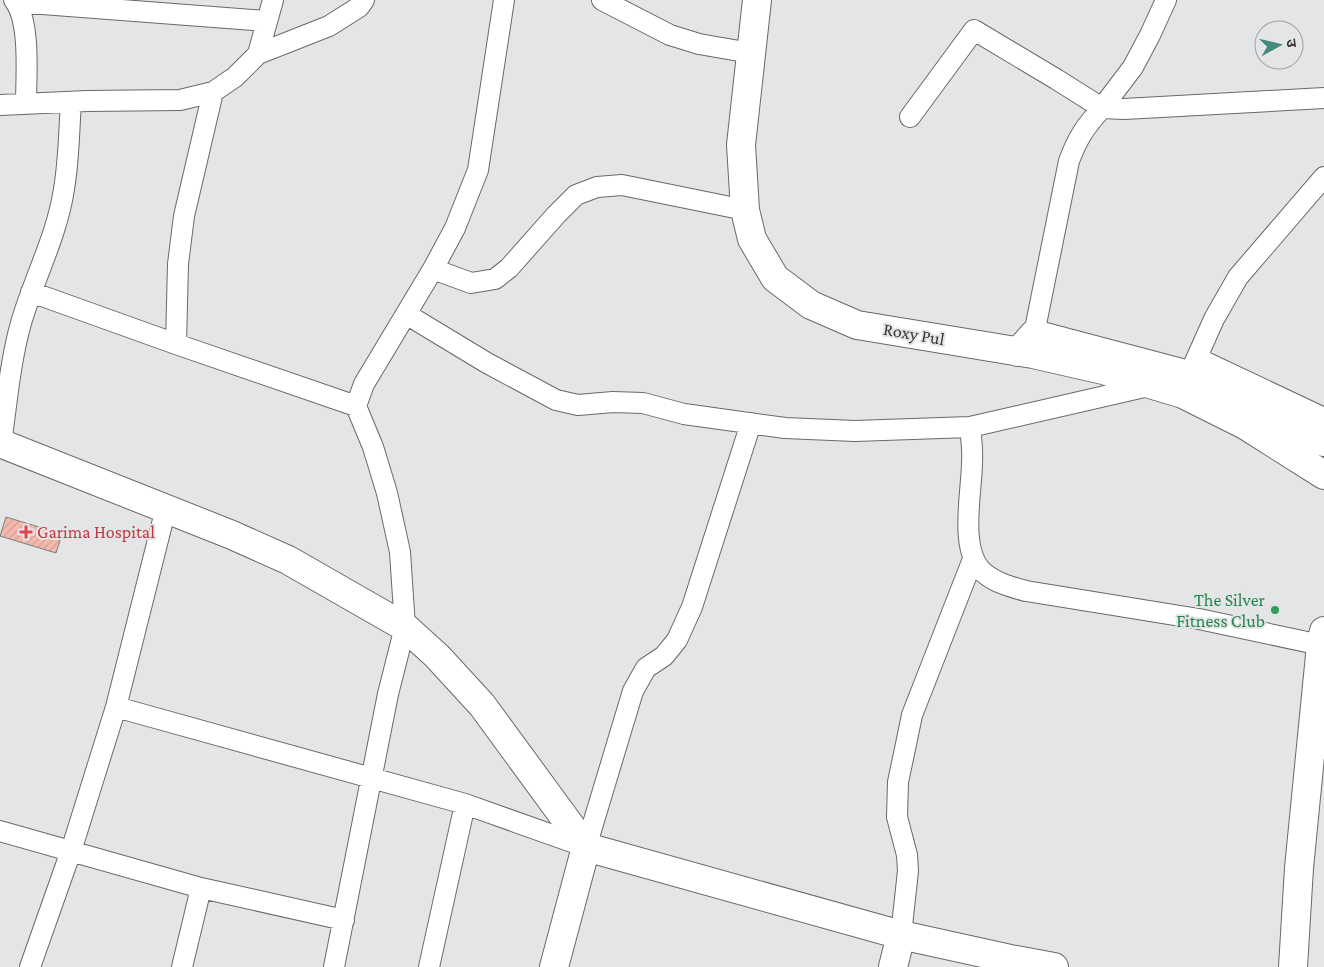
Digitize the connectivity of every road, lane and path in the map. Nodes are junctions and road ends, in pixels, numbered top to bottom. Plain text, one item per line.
1 (273, 0) edge
2 (364, 0) edge
3 (504, 0) edge
4 (602, 0) edge
5 (757, 0) edge
6 (1166, 0) edge
7 (15, 1) edge
8 (268, 21) junction
9 (751, 53) junction
10 (258, 54) junction
11 (213, 92) junction
12 (1324, 98) edge
13 (70, 102) junction
14 (26, 104) junction
15 (0, 105) edge
16 (1102, 108) junction
17 (910, 117) dead end
18 (1324, 178) edge
19 (745, 210) junction
20 (433, 269) junction
21 (31, 292) junction
22 (406, 314) junction
23 (1026, 343) junction
24 (176, 344) junction
25 (1193, 366) junction
26 (1153, 385) junction
27 (356, 406) junction
28 (1324, 418) edge
29 (751, 423) junction
30 (970, 427) junction
31 (1324, 442) edge
32 (0, 443) edge
33 (1324, 475) edge
34 (166, 508) junction
35 (973, 559) junction
36 (406, 627) junction
37 (1322, 638) edge
38 (116, 707) junction
39 (371, 778) junction
40 (465, 804) junction
41 (0, 831) edge
42 (586, 847) junction
43 (71, 851) junction
44 (201, 888) junction
45 (344, 920) junction
46 (901, 935) junction
47 (30, 967) edge
48 (182, 967) edge
49 (334, 967) edge
50 (429, 967) edge
51 (554, 967) edge
52 (893, 967) edge
53 (1054, 967) edge
54 (1293, 967) edge

1 - 8 street
2 - 10 street
3 - 20 street
4 - 9 street
5 - 9 street, Roxy Pul
6 - 16 street
7 - 8 street
7 - 14 street
8 - 10 street
9 - 19 street, Roxy Pul
10 - 11 street
11 - 13 street
11 - 24 street
12 - 16 street
13 - 14 street
13 - 21 street
14 - 15 street
16 - 17 street
16 - 23 street
18 - 25 street
19 - 20 street
19 - 23 street, Roxy Pul
20 - 22 street
21 - 24 street
21 - 32 street
22 - 27 street
22 - 29 street
23 - 25 street
23 - 26 street, Roxy Pul
24 - 27 street
25 - 28 street
25 - 31 street
26 - 30 street
26 - 33 street, Roxy Pul
27 - 36 street
29 - 30 street
29 - 42 street
30 - 35 street
32 - 34 street
34 - 36 street
34 - 38 street
35 - 37 street
35 - 46 street
36 - 39 street
36 - 42 street
37 - 54 street
38 - 39 street
38 - 43 street
39 - 40 street
39 - 45 street
40 - 42 street
40 - 50 street
41 - 43 street
42 - 46 street
42 - 51 street
43 - 44 street
43 - 47 street
44 - 45 street
44 - 48 street
45 - 49 street
46 - 52 street
46 - 53 street

